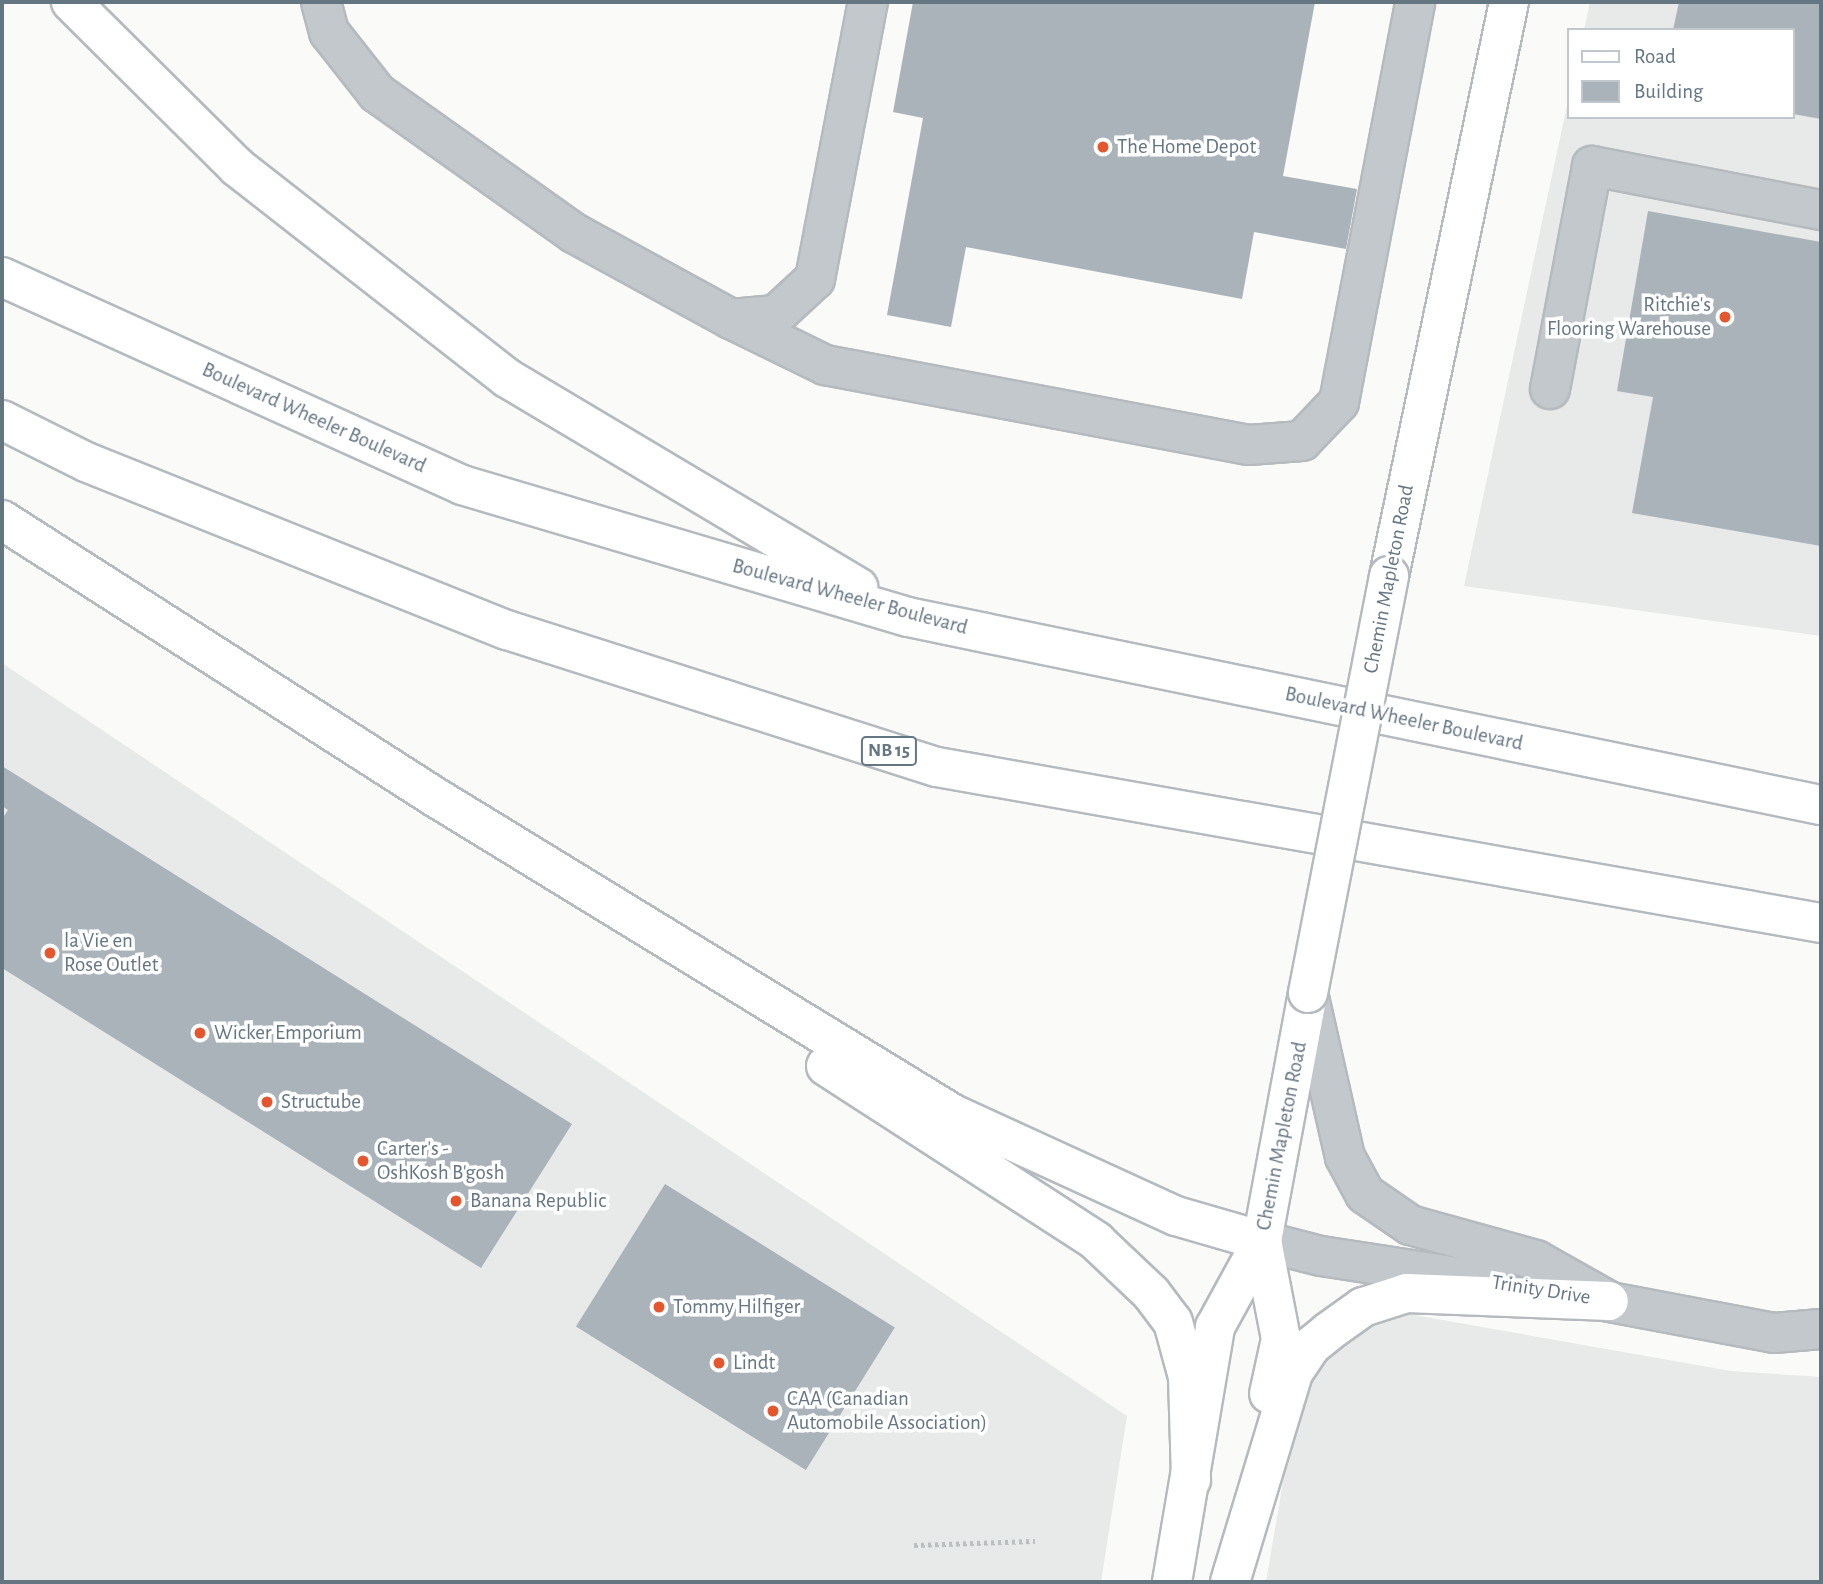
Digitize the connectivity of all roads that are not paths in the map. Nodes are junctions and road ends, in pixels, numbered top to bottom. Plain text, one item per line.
1 (71, 2) edge
2 (321, 2) edge
3 (868, 2) edge
4 (1415, 2) edge
5 (1509, 2) edge
6 (1821, 210) edge
7 (2, 277) edge
8 (731, 319) junction
9 (1550, 388) dead end
10 (2, 420) edge
11 (2, 520) edge
12 (908, 617) junction
13 (435, 797) junction
14 (1821, 805) edge
15 (1821, 923) edge
16 (1308, 993) junction
17 (1262, 1241) junction
18 (1609, 1301) junction
19 (1821, 1329) edge
20 (1191, 1480) junction
21 (1172, 1582) edge
22 (1230, 1582) edge

1 - 12 main road
2 - 8 street
3 - 8 street
4 - 8 street
5 - 16 main road, Chemin Mapleton Road, bridge
6 - 9 street
7 - 12 main road, Boulevard Wheeler Boulevard
10 - 15 main road, NB 15
11 - 13 main road
12 - 14 main road, Boulevard Wheeler Boulevard
13 - 17 main road
13 - 20 main road
16 - 17 main road, Chemin Mapleton Road
16 - 18 street
17 - 18 street, Trinity Drive
17 - 20 main road, Chemin Mapleton Road
17 - 22 main road, Chemin Mapleton Road
18 - 19 street, Trinity Drive
18 - 22 main road
20 - 21 main road, Chemin Mapleton Road

